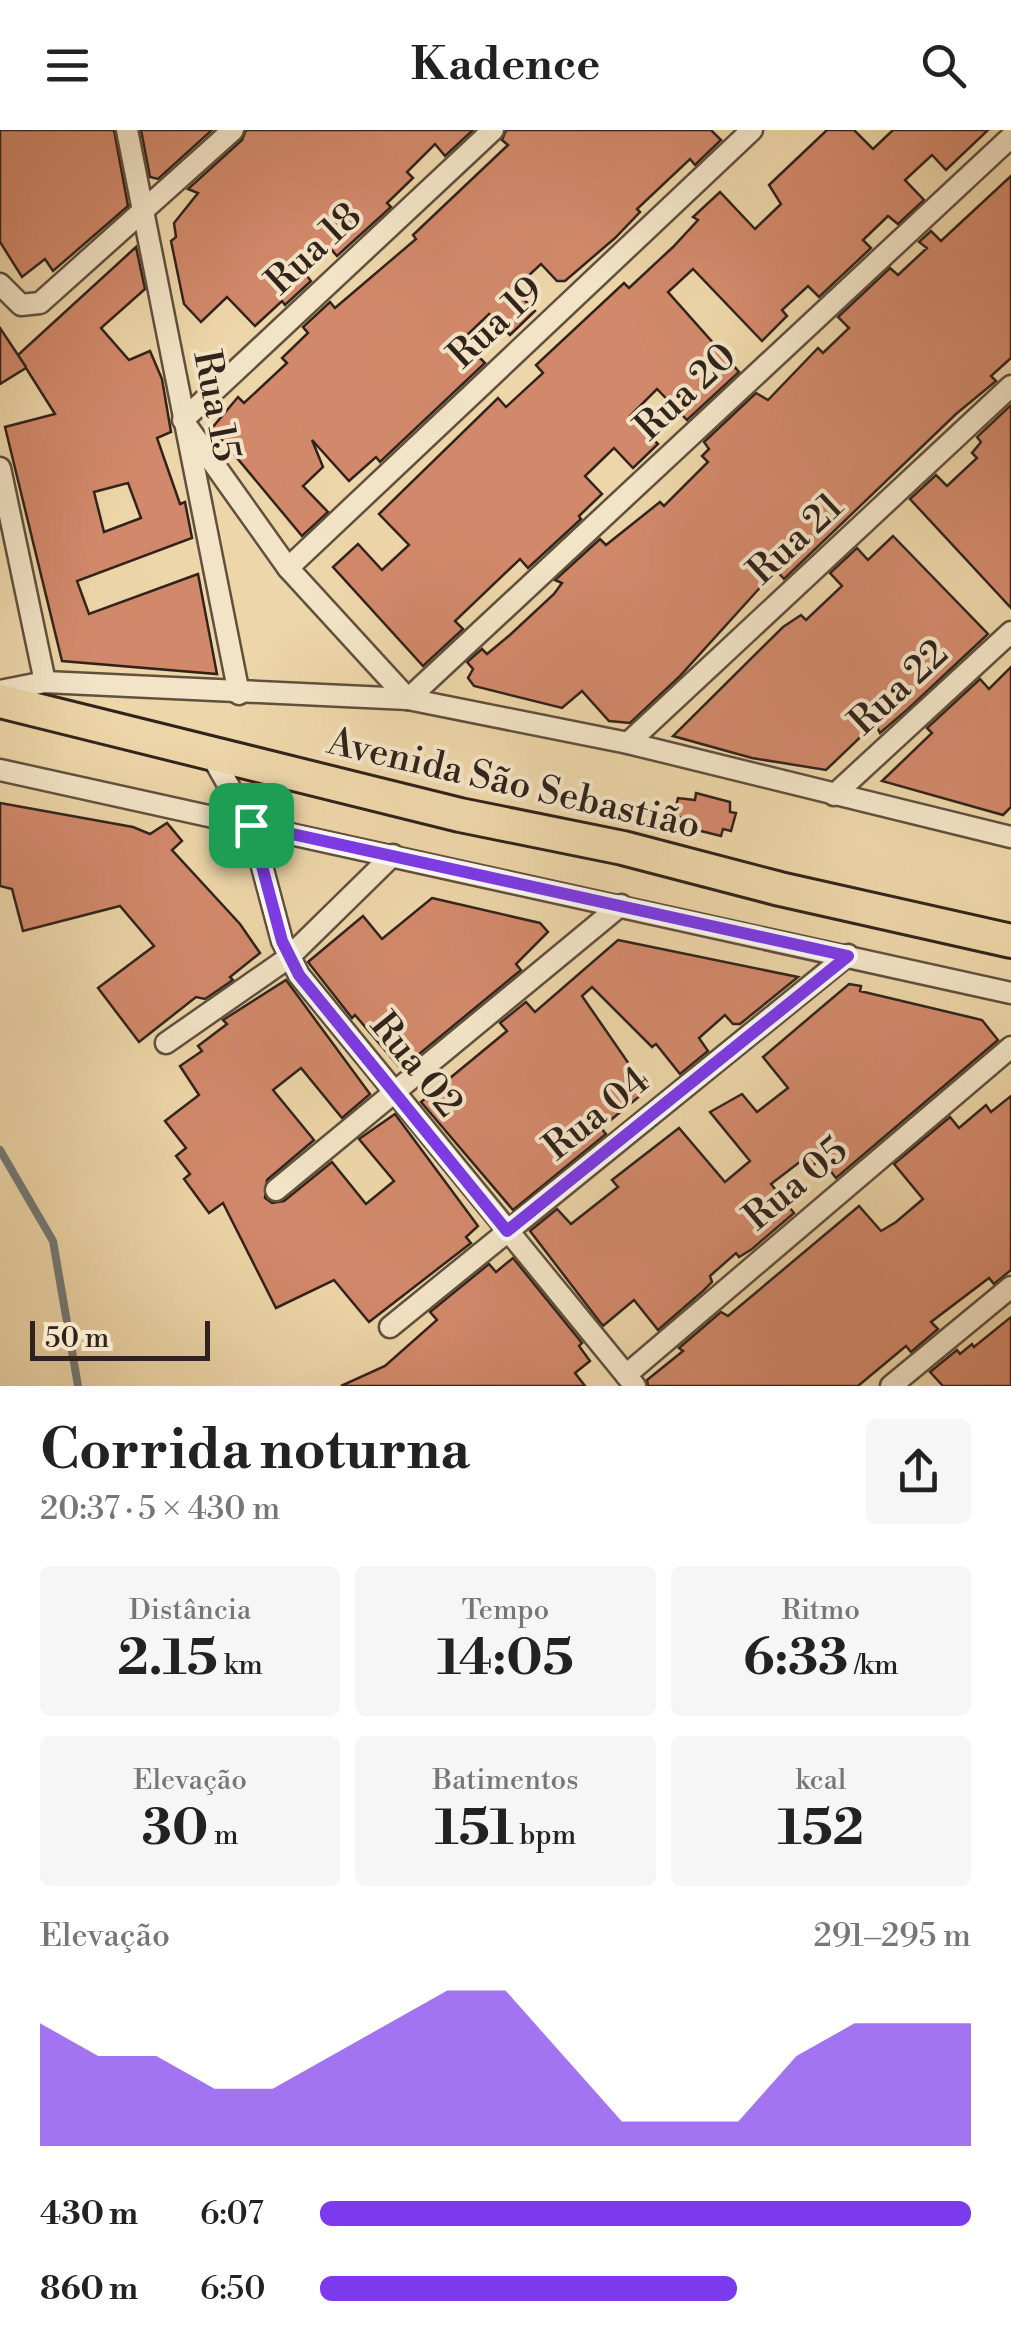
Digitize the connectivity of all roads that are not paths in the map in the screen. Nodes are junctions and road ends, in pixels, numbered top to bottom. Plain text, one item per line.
1 (127, 130) edge
2 (233, 130) edge
3 (493, 130) edge
4 (752, 130) edge
5 (1011, 137) edge
6 (144, 214) junction
7 (0, 284) edge
8 (1011, 386) edge
9 (183, 420) junction
10 (0, 468) edge
11 (288, 568) junction
12 (1011, 632) edge
13 (44, 682) junction
14 (0, 691) edge
15 (239, 694) junction
16 (408, 699) junction
17 (0, 701) edge
18 (628, 743) junction
19 (208, 752) junction
20 (0, 770) edge
21 (834, 795) junction
22 (251, 825) junction
23 (1011, 837) edge
24 (393, 856) junction
25 (621, 905) junction
26 (1011, 941) edge
27 (848, 956) junction
28 (288, 958) junction
29 (1011, 993) edge
30 (166, 1042) dead end
31 (1011, 1047) edge
32 (394, 1094) junction
33 (276, 1190) dead end
34 (507, 1231) junction
35 (1011, 1287) edge
36 (390, 1327) dead end
37 (631, 1380) edge
38 (891, 1386) edge

1 - 6 street, Rua 15
2 - 6 street
3 - 9 street, Rua 18
4 - 11 street, Rua 19
5 - 16 street, Rua 20
6 - 7 street
6 - 9 street, Rua 15
8 - 18 street, Rua 21
9 - 11 street
9 - 15 street, Rua 15
10 - 13 street
11 - 16 street
12 - 21 street, Rua 22
13 - 14 street, Avenida São Sebastião
13 - 15 street, Avenida São Sebastião
15 - 16 street, Avenida São Sebastião
16 - 18 street, Avenida São Sebastião
17 - 19 main road, Avenida São Sebastião
18 - 21 street, Avenida São Sebastião
19 - 22 street, Rua 02
19 - 26 main road, Avenida São Sebastião
20 - 22 street
21 - 23 street, Avenida São Sebastião
22 - 24 street
22 - 28 street, Rua 02
24 - 25 street
24 - 28 street
25 - 27 street
25 - 32 street
27 - 29 street
27 - 34 street, Rua 04
28 - 30 street
28 - 32 street, Rua 02
31 - 37 street, Rua 05
32 - 33 street
32 - 34 street, Rua 02
34 - 36 street, Rua 04
34 - 37 street, Rua 02
35 - 38 street

